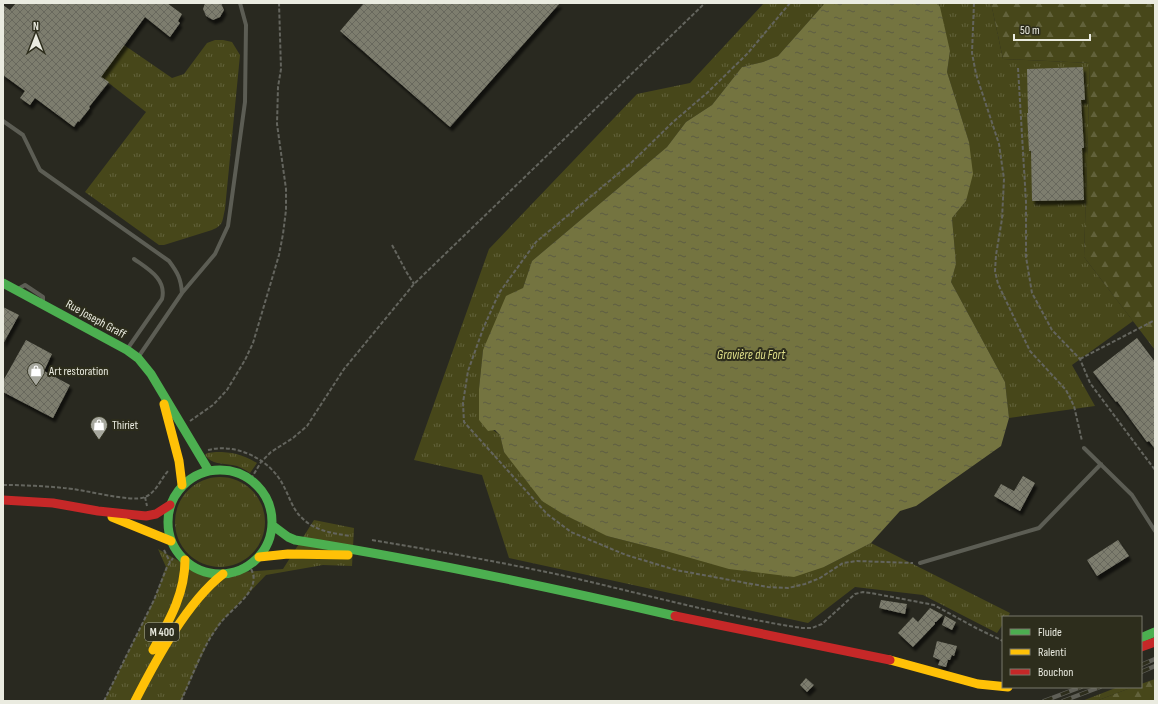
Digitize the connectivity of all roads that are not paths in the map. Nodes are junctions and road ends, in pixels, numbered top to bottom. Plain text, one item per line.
1 (240, 3) edge
2 (3, 120) edge
3 (134, 259) dead end
4 (3, 282) edge
5 (182, 293) junction
6 (127, 350) junction
7 (138, 358) junction
8 (162, 393) junction
9 (1084, 448) road end
10 (1101, 464) junction
11 (209, 470) junction
12 (182, 485) junction
13 (3, 500) edge
14 (170, 505) junction
15 (98, 511) junction
16 (272, 525) junction
17 (1155, 530) edge
18 (171, 541) junction
19 (259, 557) junction
20 (185, 560) junction
21 (407, 560) junction
22 (920, 563) road end
23 (223, 574) junction
24 (1155, 632) edge
25 (1142, 638) edge
26 (1155, 642) edge
27 (1142, 647) edge
28 (1002, 686) edge
29 (128, 701) edge
30 (135, 701) edge

1 - 5 lane
2 - 5 lane
3 - 6 lane
4 - 6 main road, Rue Joseph Graff
5 - 7 lane
6 - 7 main road, Rue Joseph Graff
7 - 8 main road, Rue Joseph Graff
8 - 11 main road, Rue Joseph Graff
8 - 12 main road, Rue Joseph Graff
9 - 10 lane
10 - 17 lane
10 - 22 lane
11 - 12 main road
11 - 16 main road
12 - 14 main road
13 - 15 main road
14 - 15 main road
14 - 18 main road
15 - 18 main road
16 - 19 main road
16 - 21 main road
18 - 20 main road
19 - 21 main road
19 - 23 main road
20 - 23 main road
20 - 29 main road, M 400
21 - 28 main road
23 - 30 main road, M 400
24 - 25 main road
26 - 27 main road

